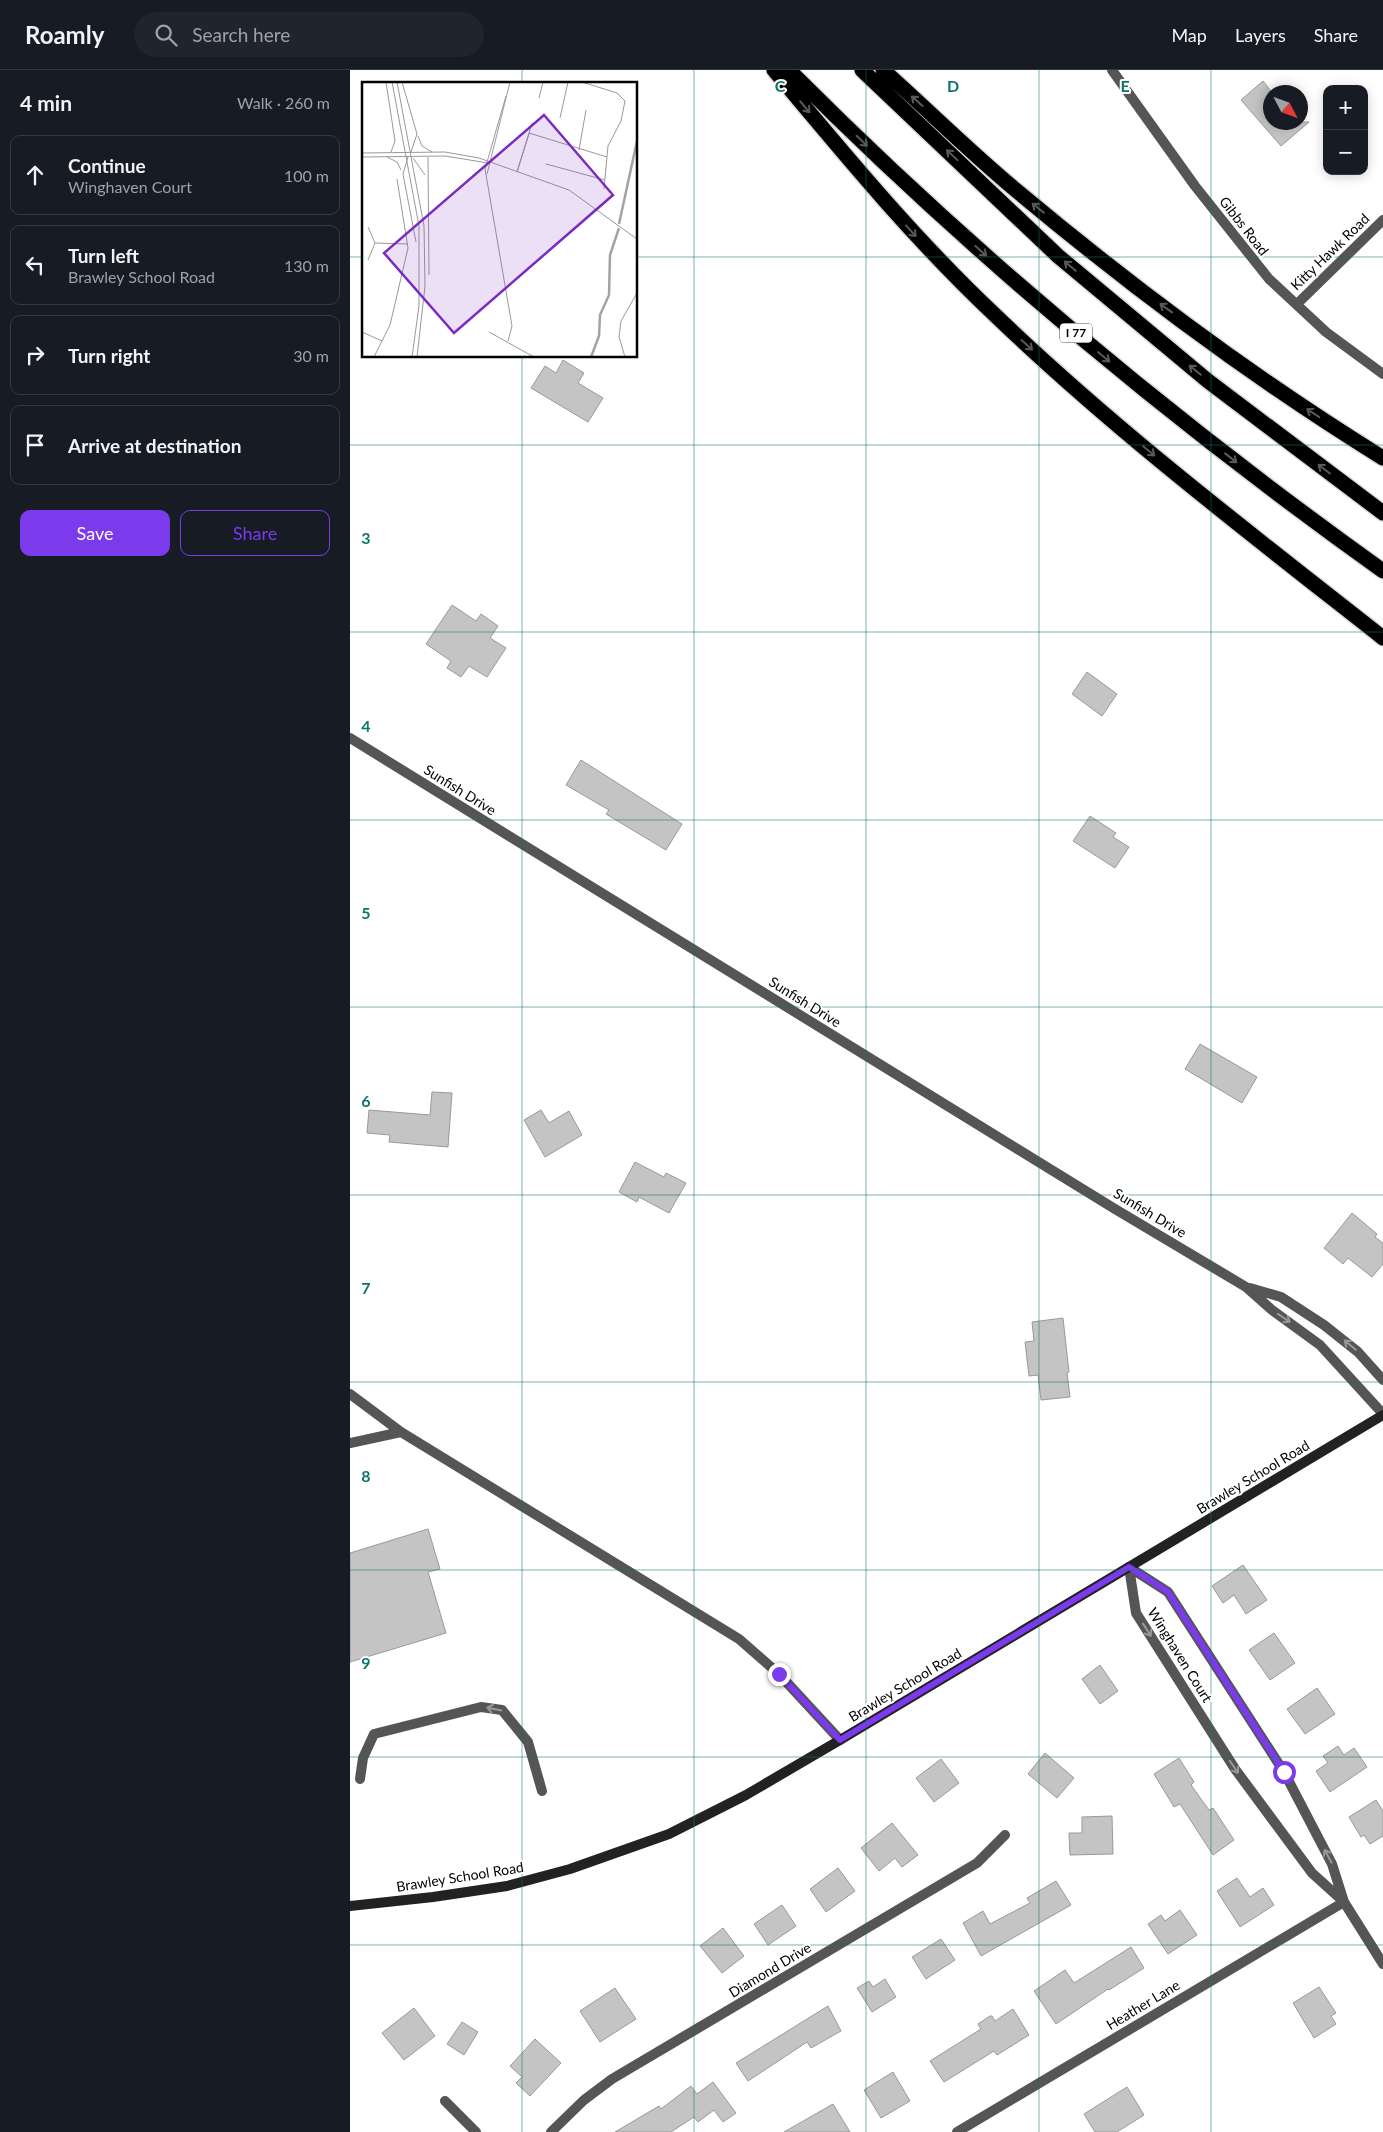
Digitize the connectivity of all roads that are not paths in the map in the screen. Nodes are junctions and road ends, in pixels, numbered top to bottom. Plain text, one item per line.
1 (774, 70) edge
2 (789, 70) edge
3 (862, 70) edge
4 (883, 70) edge
5 (1112, 70) edge
6 (1383, 220) edge
7 (1297, 304) junction
8 (1383, 374) edge
9 (1383, 458) edge
10 (1383, 513) edge
11 (1383, 571) edge
12 (1383, 638) edge
13 (350, 738) edge
14 (1246, 1287) junction
15 (1383, 1380) edge
16 (350, 1394) edge
17 (1383, 1415) edge
18 (401, 1432) junction
19 (350, 1443) edge
20 (1129, 1567) junction
21 (840, 1740) junction
22 (360, 1778) dead end
23 (542, 1791) dead end
24 (1005, 1835) dead end
25 (1344, 1902) junction
26 (350, 1906) edge
27 (1383, 1964) edge
28 (445, 2101) dead end
29 (476, 2132) edge
30 (551, 2132) edge
31 (957, 2132) edge

1 -> 12 highway
2 -> 11 highway, I 77
10 -> 3 highway
9 -> 4 highway
5 - 7 street, Gibbs Road
6 - 7 street, Kitty Hawk Road
7 - 8 street, Gibbs Road
13 - 14 street, Sunfish Drive
15 -> 14 street, Sunfish Drive
14 -> 17 street, Sunfish Drive
16 - 18 street
17 - 20 main road, Brawley School Road
18 - 19 street
18 - 21 street
20 - 21 main road, Brawley School Road
20 -> 25 street, Winghaven Court
25 -> 20 street, Winghaven Court
21 - 26 main road, Brawley School Road
23 -> 22 street
24 - 30 street, Diamond Drive
25 - 27 street, Winghaven Court
25 - 31 street, Heather Lane
28 - 29 street

